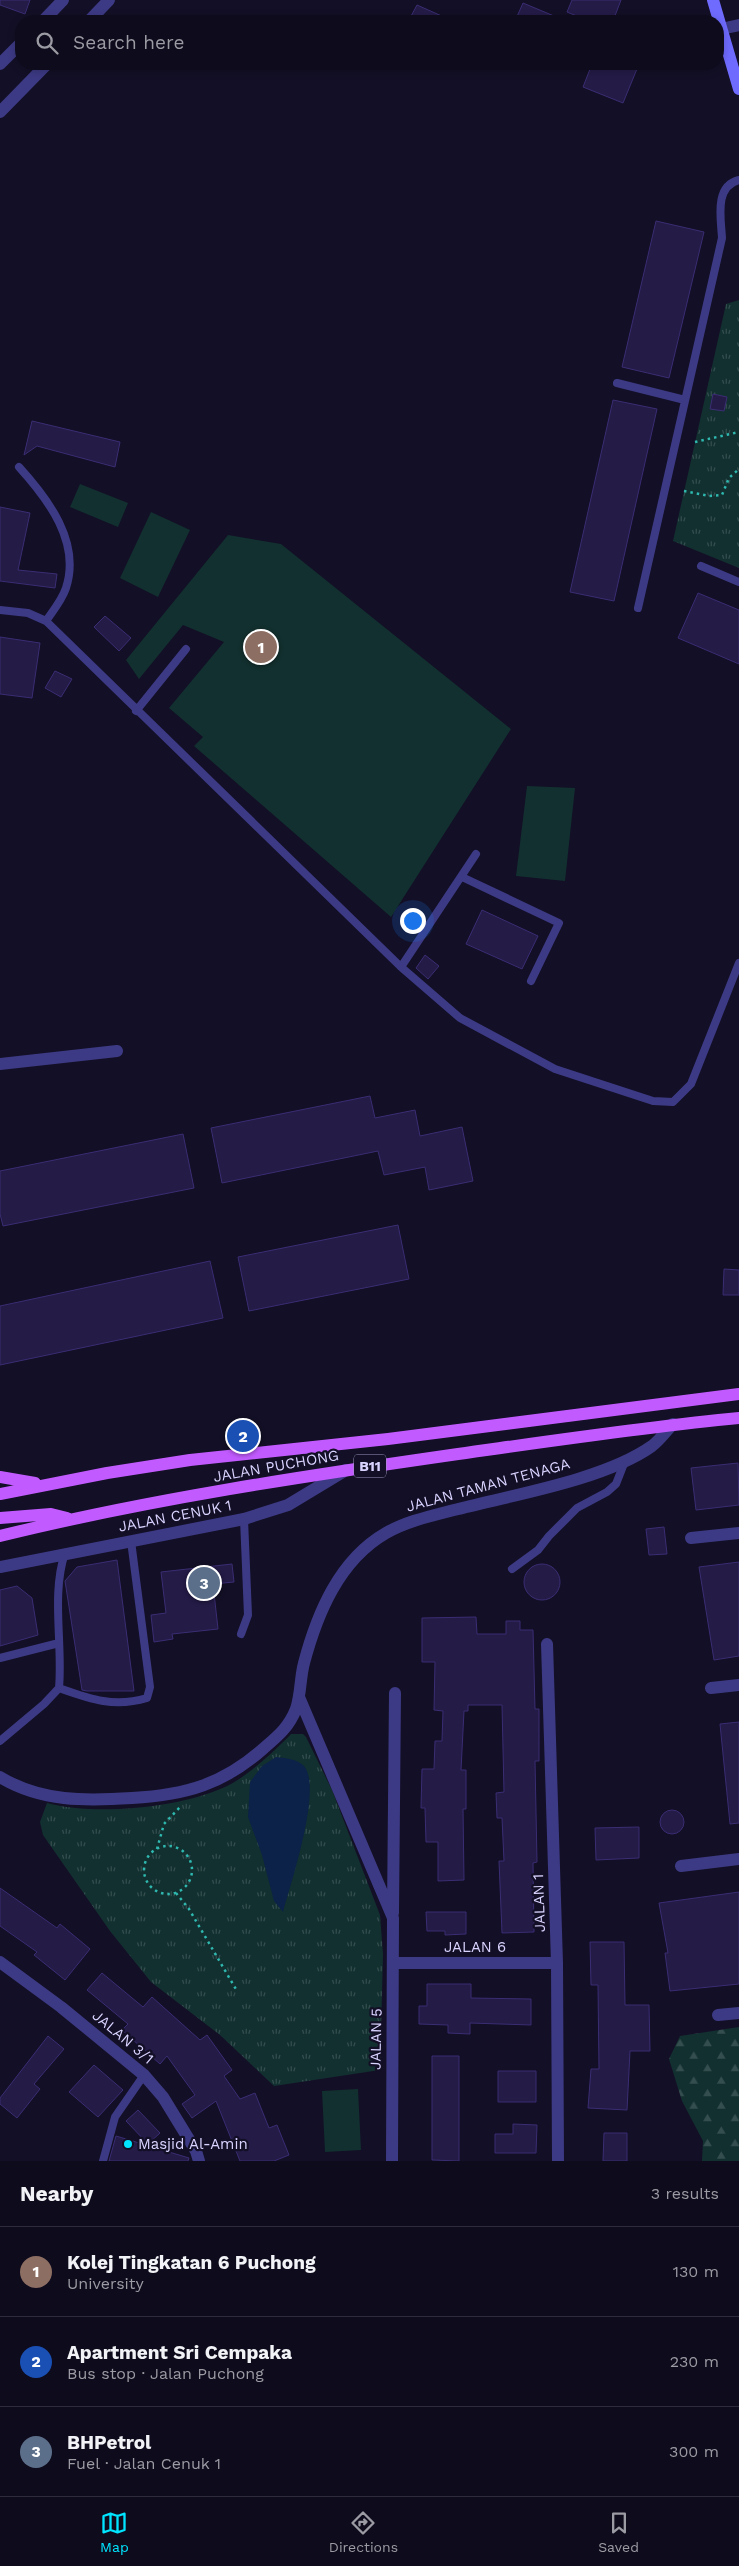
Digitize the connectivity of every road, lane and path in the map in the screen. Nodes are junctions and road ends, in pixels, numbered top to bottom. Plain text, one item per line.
1 (63, 0) edge
2 (110, 0) edge
3 (713, 0) edge
4 (49, 15) edge
5 (95, 15) edge
6 (718, 15) edge
7 (739, 25) edge
8 (724, 29) edge
9 (724, 36) edge
10 (0, 46) edge
11 (15, 49) edge
12 (15, 52) edge
13 (0, 64) edge
14 (39, 70) edge
15 (739, 89) edge
16 (0, 112) edge
17 (739, 180) edge
18 (617, 383) dead end
19 (685, 400) junction
20 (739, 432) edge
21 (695, 442) dead end
22 (19, 467) dead end
23 (739, 469) edge
24 (684, 491) dead end
25 (701, 566) dead end
26 (739, 582) edge
27 (638, 608) dead end
28 (0, 610) edge
29 (46, 621) junction
30 (186, 649) dead end
31 (136, 711) junction
32 (476, 854) dead end
33 (462, 877) junction
34 (739, 963) edge
35 (401, 967) junction
36 (531, 981) dead end
37 (117, 1051) dead end
38 (0, 1064) edge
39 (739, 1394) edge
40 (739, 1418) edge
41 (673, 1424) junction
42 (625, 1460) junction
43 (346, 1470) junction
44 (0, 1478) edge
45 (45, 1484) junction
46 (0, 1494) edge
47 (0, 1518) edge
48 (70, 1519) junction
49 (244, 1519) junction
50 (739, 1533) edge
51 (0, 1536) edge
52 (691, 1538) dead end
53 (131, 1541) junction
54 (65, 1553) junction
55 (0, 1567) edge
56 (512, 1569) dead end
57 (241, 1634) dead end
58 (58, 1643) junction
59 (547, 1644) dead end
60 (0, 1658) edge
61 (739, 1685) edge
62 (59, 1688) junction
63 (711, 1688) dead end
64 (395, 1693) dead end
65 (299, 1697) junction
66 (286, 1730) junction
67 (0, 1741) edge
68 (317, 1743) junction
69 (0, 1777) edge
70 (198, 1789) junction
71 (157, 1849) junction
72 (739, 1859) edge
73 (681, 1866) dead end
74 (176, 1893) junction
75 (393, 1918) junction
76 (0, 1962) edge
77 (393, 1963) junction
78 (557, 1963) junction
79 (237, 1991) dead end
80 (739, 2012) edge
81 (718, 2015) dead end
82 (144, 2075) junction
83 (103, 2161) edge
84 (199, 2161) edge
85 (392, 2161) edge
86 (558, 2161) edge

1 - 4 street
2 - 5 street
3 - 6 street
7 - 8 street
9 - 15 street
10 - 11 street
12 - 13 street
14 - 16 street
17 - 19 lane
18 - 19 lane
19 - 27 lane
20 - 21 path
22 - 29 lane
23 - 24 path
25 - 26 lane
28 - 29 lane
29 - 31 lane
30 - 31 lane
31 - 35 lane
32 - 33 lane
33 - 35 lane
33 - 36 lane
34 - 35 lane
37 - 38 street
39 - 45 main road, JALAN PUCHONG / B11
40 - 41 main road, JALAN PUCHONG / B11
41 - 42 street, JALAN TAMAN TENAGA
41 - 43 main road, JALAN PUCHONG / B11
42 - 56 lane
42 - 65 street, JALAN TAMAN TENAGA
43 - 48 main road, JALAN PUCHONG / B11
43 - 49 street, JALAN CENUK 1
44 - 45 main road
45 - 46 main road, JALAN PUCHONG / B11
47 - 48 main road
48 - 51 main road, JALAN PUCHONG / B11
49 - 53 street, JALAN CENUK 1
49 - 57 lane
50 - 52 street
53 - 54 street, JALAN CENUK 1
53 - 62 lane
54 - 55 street, JALAN CENUK 1
54 - 58 lane
58 - 60 lane
58 - 62 lane
59 - 78 street, JALAN 1
61 - 63 street
62 - 67 lane
64 - 75 street, JALAN 5
65 - 66 street, JALAN TAMAN TENAGA
65 - 68 street, JALAN 5
66 - 68 street, JALAN 5
66 - 70 street, JALAN TAMAN TENAGA
68 - 75 street, JALAN 5
69 - 70 street, JALAN TAMAN TENAGA
70 - 71 path
71 - 74 path
71 - 74 path
72 - 73 street
74 - 79 path
75 - 77 street, JALAN 5
76 - 82 street, JALAN 3/1
77 - 78 street, JALAN 6
77 - 85 street, JALAN 5
78 - 86 street, JALAN 1
80 - 81 street
82 - 83 lane
82 - 84 street, JALAN 3/1

